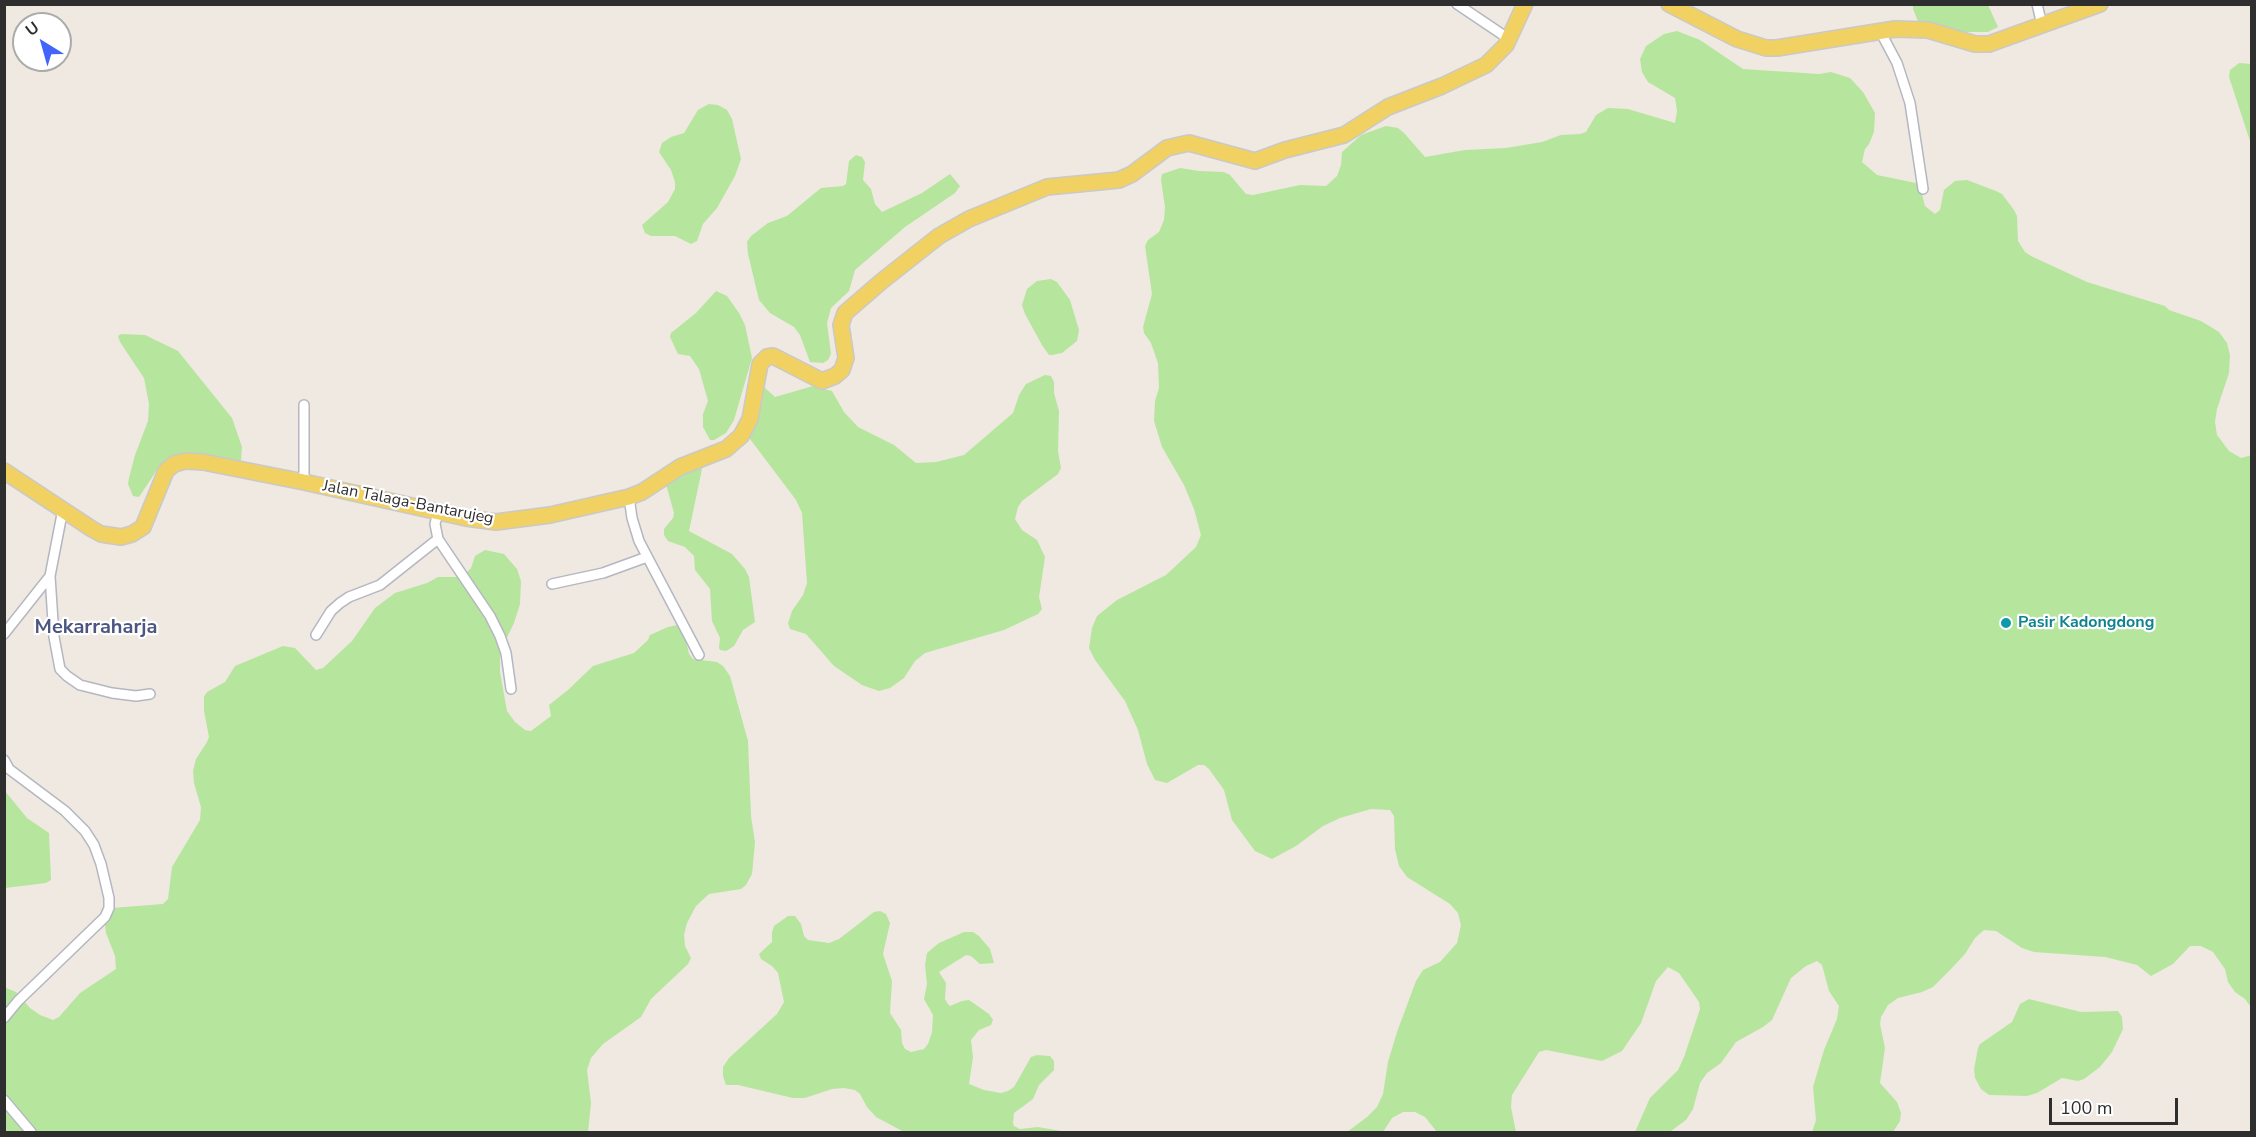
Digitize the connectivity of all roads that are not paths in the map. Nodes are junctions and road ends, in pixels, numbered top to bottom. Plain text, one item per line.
1 (1457, 4) edge
2 (1525, 4) edge
3 (1669, 4) edge
4 (2037, 4) edge
5 (2100, 4) edge
6 (2043, 25) junction
7 (1880, 31) junction
8 (1509, 39) junction
9 (1923, 189) dead end
10 (304, 405) dead end
11 (4, 471) edge
12 (304, 482) junction
13 (629, 497) junction
14 (63, 509) junction
15 (438, 512) junction
16 (438, 539) junction
17 (647, 557) junction
18 (50, 576) junction
19 (552, 584) dead end
20 (4, 634) edge
21 (316, 635) dead end
22 (699, 655) dead end
23 (511, 689) dead end
24 (150, 694) dead end
25 (4, 760) edge
26 (4, 1018) edge
27 (4, 1100) edge
28 (31, 1132) edge

1 - 8 street
2 - 8 main road, Jalan Talaga-Bantarujeg
3 - 7 main road
4 - 6 street
5 - 6 main road
6 - 7 main road
7 - 9 street
8 - 13 main road, Jalan Talaga-Bantarujeg
10 - 12 street
11 - 14 main road, Jalan Talaga-Bantarujeg
12 - 14 main road, Jalan Talaga-Bantarujeg
12 - 15 main road, Jalan Talaga-Bantarujeg
13 - 15 main road, Jalan Talaga-Bantarujeg
13 - 17 street
14 - 18 street
15 - 16 street
16 - 21 street
16 - 23 street
17 - 19 street
17 - 22 street
18 - 20 street
18 - 24 street
25 - 26 street
27 - 28 street

